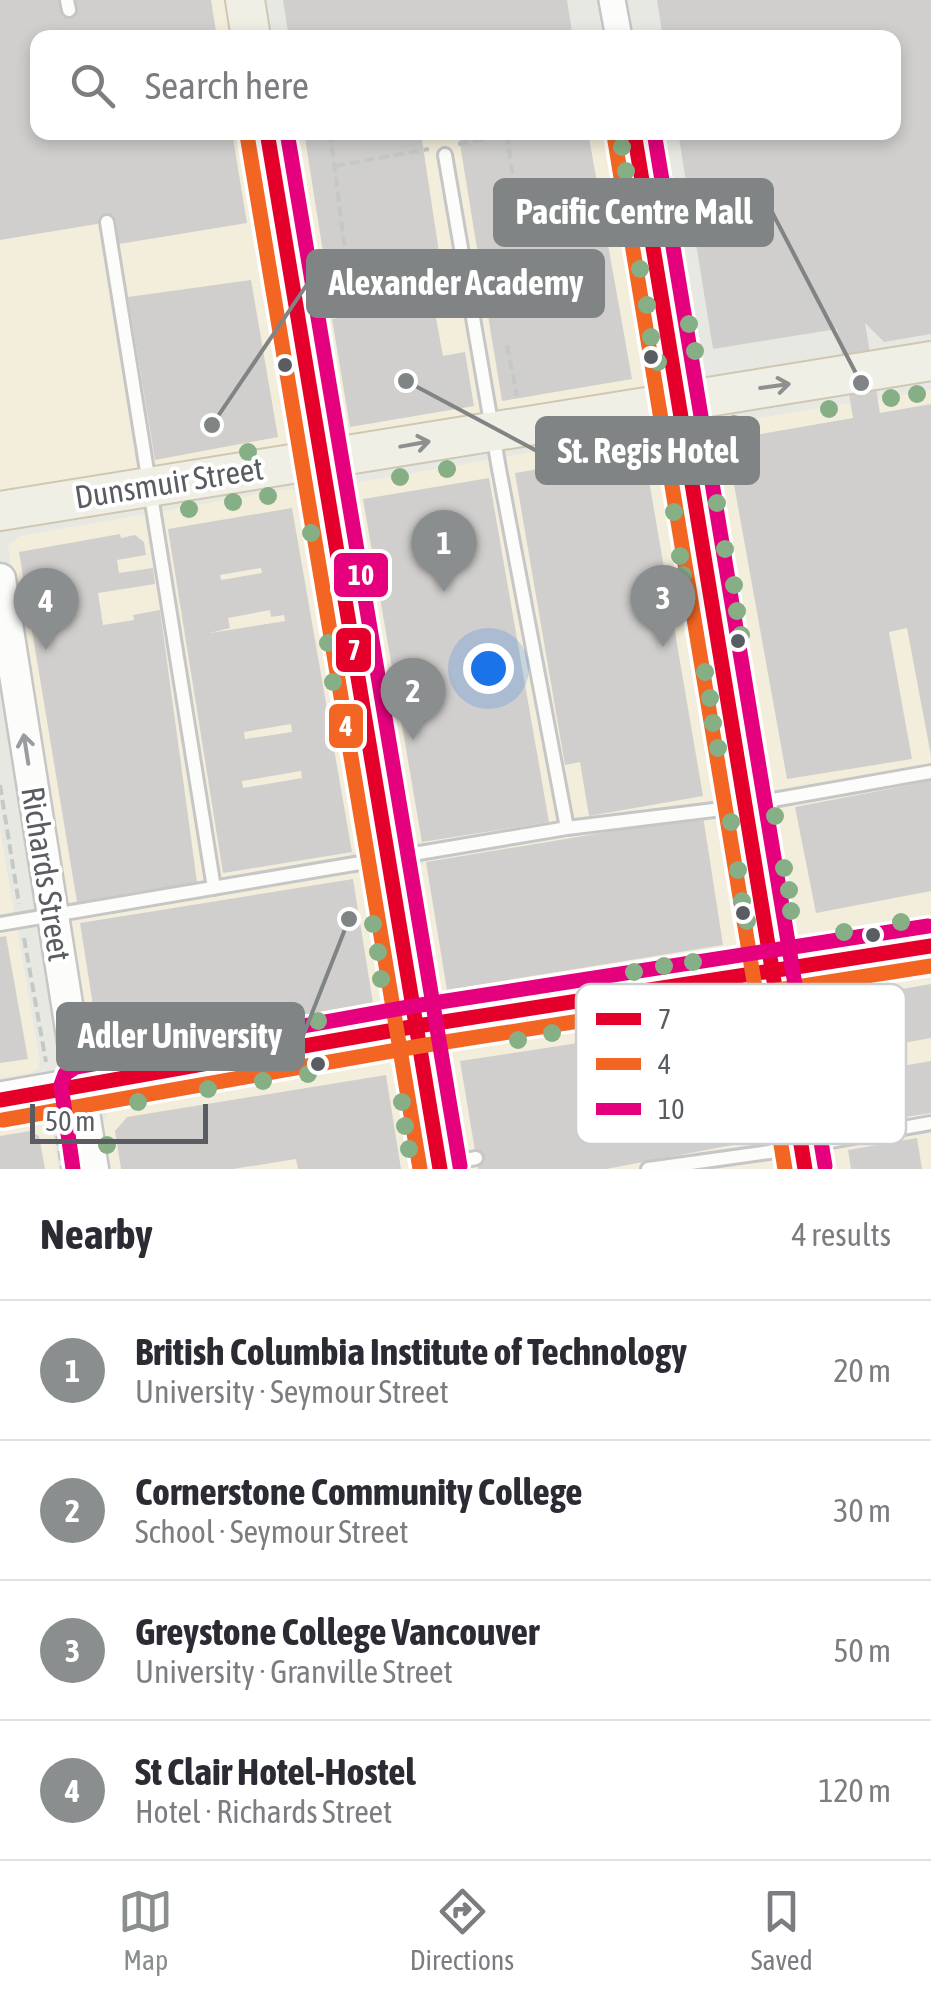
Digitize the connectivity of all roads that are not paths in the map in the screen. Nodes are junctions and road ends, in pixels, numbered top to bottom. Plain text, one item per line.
1 (246, 0) edge
2 (612, 0) edge
3 (251, 30) edge
4 (617, 30) edge
5 (268, 140) edge
6 (635, 140) edge
7 (442, 151) road end
8 (107, 222) dead end
9 (463, 265) junction
10 (292, 288) junction
11 (931, 360) edge
12 (679, 400) junction
13 (492, 430) junction
14 (319, 460) junction
15 (150, 486) junction
16 (0, 511) edge
17 (0, 579) edge
18 (931, 772) edge
19 (745, 805) junction
20 (567, 828) junction
21 (391, 859) junction
22 (214, 888) junction
23 (52, 915) junction
24 (0, 924) edge
25 (931, 946) edge
26 (771, 973) junction
27 (698, 984) edge
28 (773, 984) edge
29 (576, 1002) edge
30 (417, 1026) junction
31 (81, 1086) junction
32 (0, 1100) edge
33 (931, 1122) edge
34 (906, 1129) edge
35 (851, 1144) edge
36 (803, 1157) edge
37 (452, 1164) edge
38 (94, 1169) edge
39 (648, 1169) edge

1 - 3 main road
2 - 4 street
5 - 10 main road
6 - 12 street
7 - 9 lane
8 - 15 lane
9 - 10 lane
9 - 13 lane
10 - 14 main road
12 -> 11 main road, Dunsmuir Street
12 - 13 main road, Dunsmuir Street
12 - 19 street
14 -> 13 main road, Dunsmuir Street
13 - 20 lane
14 - 15 main road, Dunsmuir Street
14 - 21 main road
15 - 16 main road, Dunsmuir Street
15 - 22 lane
23 -> 17 street, Richards Street
18 - 19 lane
19 - 20 lane
19 - 26 street
20 - 21 lane
21 - 22 lane
21 - 30 main road
22 - 23 lane
23 - 24 lane
23 - 31 street, Richards Street
25 - 26 main road
26 - 27 main road
26 - 28 street
29 - 30 main road
30 - 31 main road
30 - 37 main road
31 - 32 main road
31 - 38 street, Richards Street
33 - 34 lane
35 - 36 lane
36 - 39 lane

